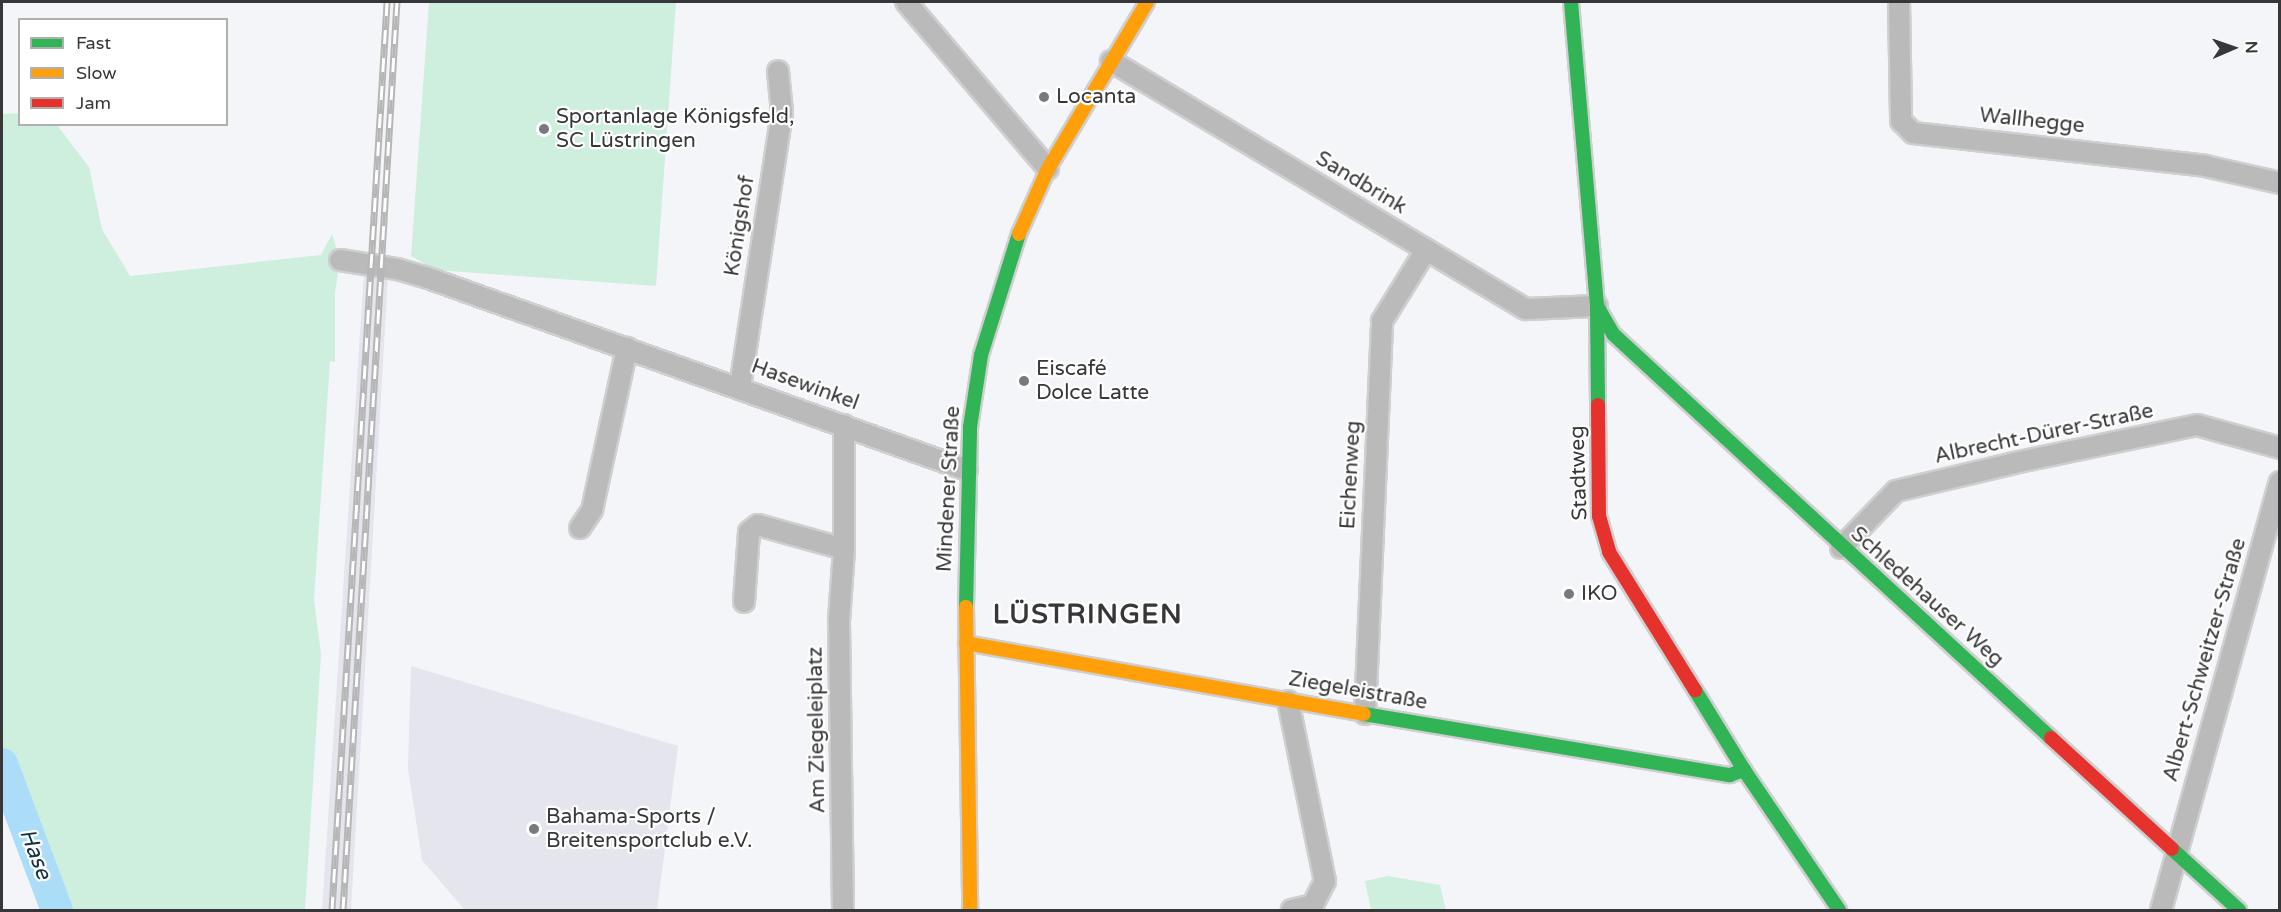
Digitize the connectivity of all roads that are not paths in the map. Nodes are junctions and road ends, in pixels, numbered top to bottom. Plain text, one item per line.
1 (906, 2) edge
2 (1147, 2) edge
3 (1571, 2) edge
4 (1899, 2) edge
5 (1111, 61) junction
6 (778, 71) dead end
7 (1048, 169) junction
8 (2280, 183) edge
9 (1426, 250) junction
10 (340, 260) dead end
11 (1596, 306) junction
12 (627, 348) junction
13 (740, 387) junction
14 (844, 425) junction
15 (2280, 448) edge
16 (967, 470) junction
17 (2280, 482) edge
18 (580, 528) dead end
19 (1841, 548) junction
20 (844, 549) junction
21 (744, 602) dead end
22 (966, 642) junction
23 (1288, 701) junction
24 (1365, 714) junction
25 (1744, 770) junction
26 (2177, 852) junction
27 (843, 910) edge
28 (969, 910) edge
29 (1292, 910) edge
30 (1839, 910) edge
31 (2161, 910) edge
32 (2238, 910) edge

1 - 7 street
2 - 5 street, Mindener Straße
3 - 11 street, Stadtweg
4 - 8 street, Wallhegge
5 - 7 street, Mindener Straße
5 - 9 street, Sandbrink
6 - 13 street, Königshof
7 - 16 street, Mindener Straße
9 - 11 street, Sandbrink
9 - 24 street, Eichenweg
10 - 12 street, Hasewinkel
11 - 19 street, Schledehauser Weg
11 - 25 street, Stadtweg
12 - 13 street, Hasewinkel
12 - 18 street
13 - 14 street, Hasewinkel
14 - 16 street, Hasewinkel
14 - 20 street, Am Ziegeleiplatz
15 - 19 street, Albrecht-Dürer-Straße
16 - 22 street, Mindener Straße
17 - 26 street, Albert-Schweitzer-Straße
19 - 26 street, Schledehauser Weg
20 - 21 street
20 - 27 street, Am Ziegeleiplatz
22 - 23 street, Ziegeleistraße
22 - 28 street, Mindener Straße
23 - 24 street, Ziegeleistraße
23 - 29 street
24 - 25 street, Ziegeleistraße
25 - 30 street, Stadtweg
26 - 31 street, Albert-Schweitzer-Straße
26 - 32 street, Schledehauser Weg

